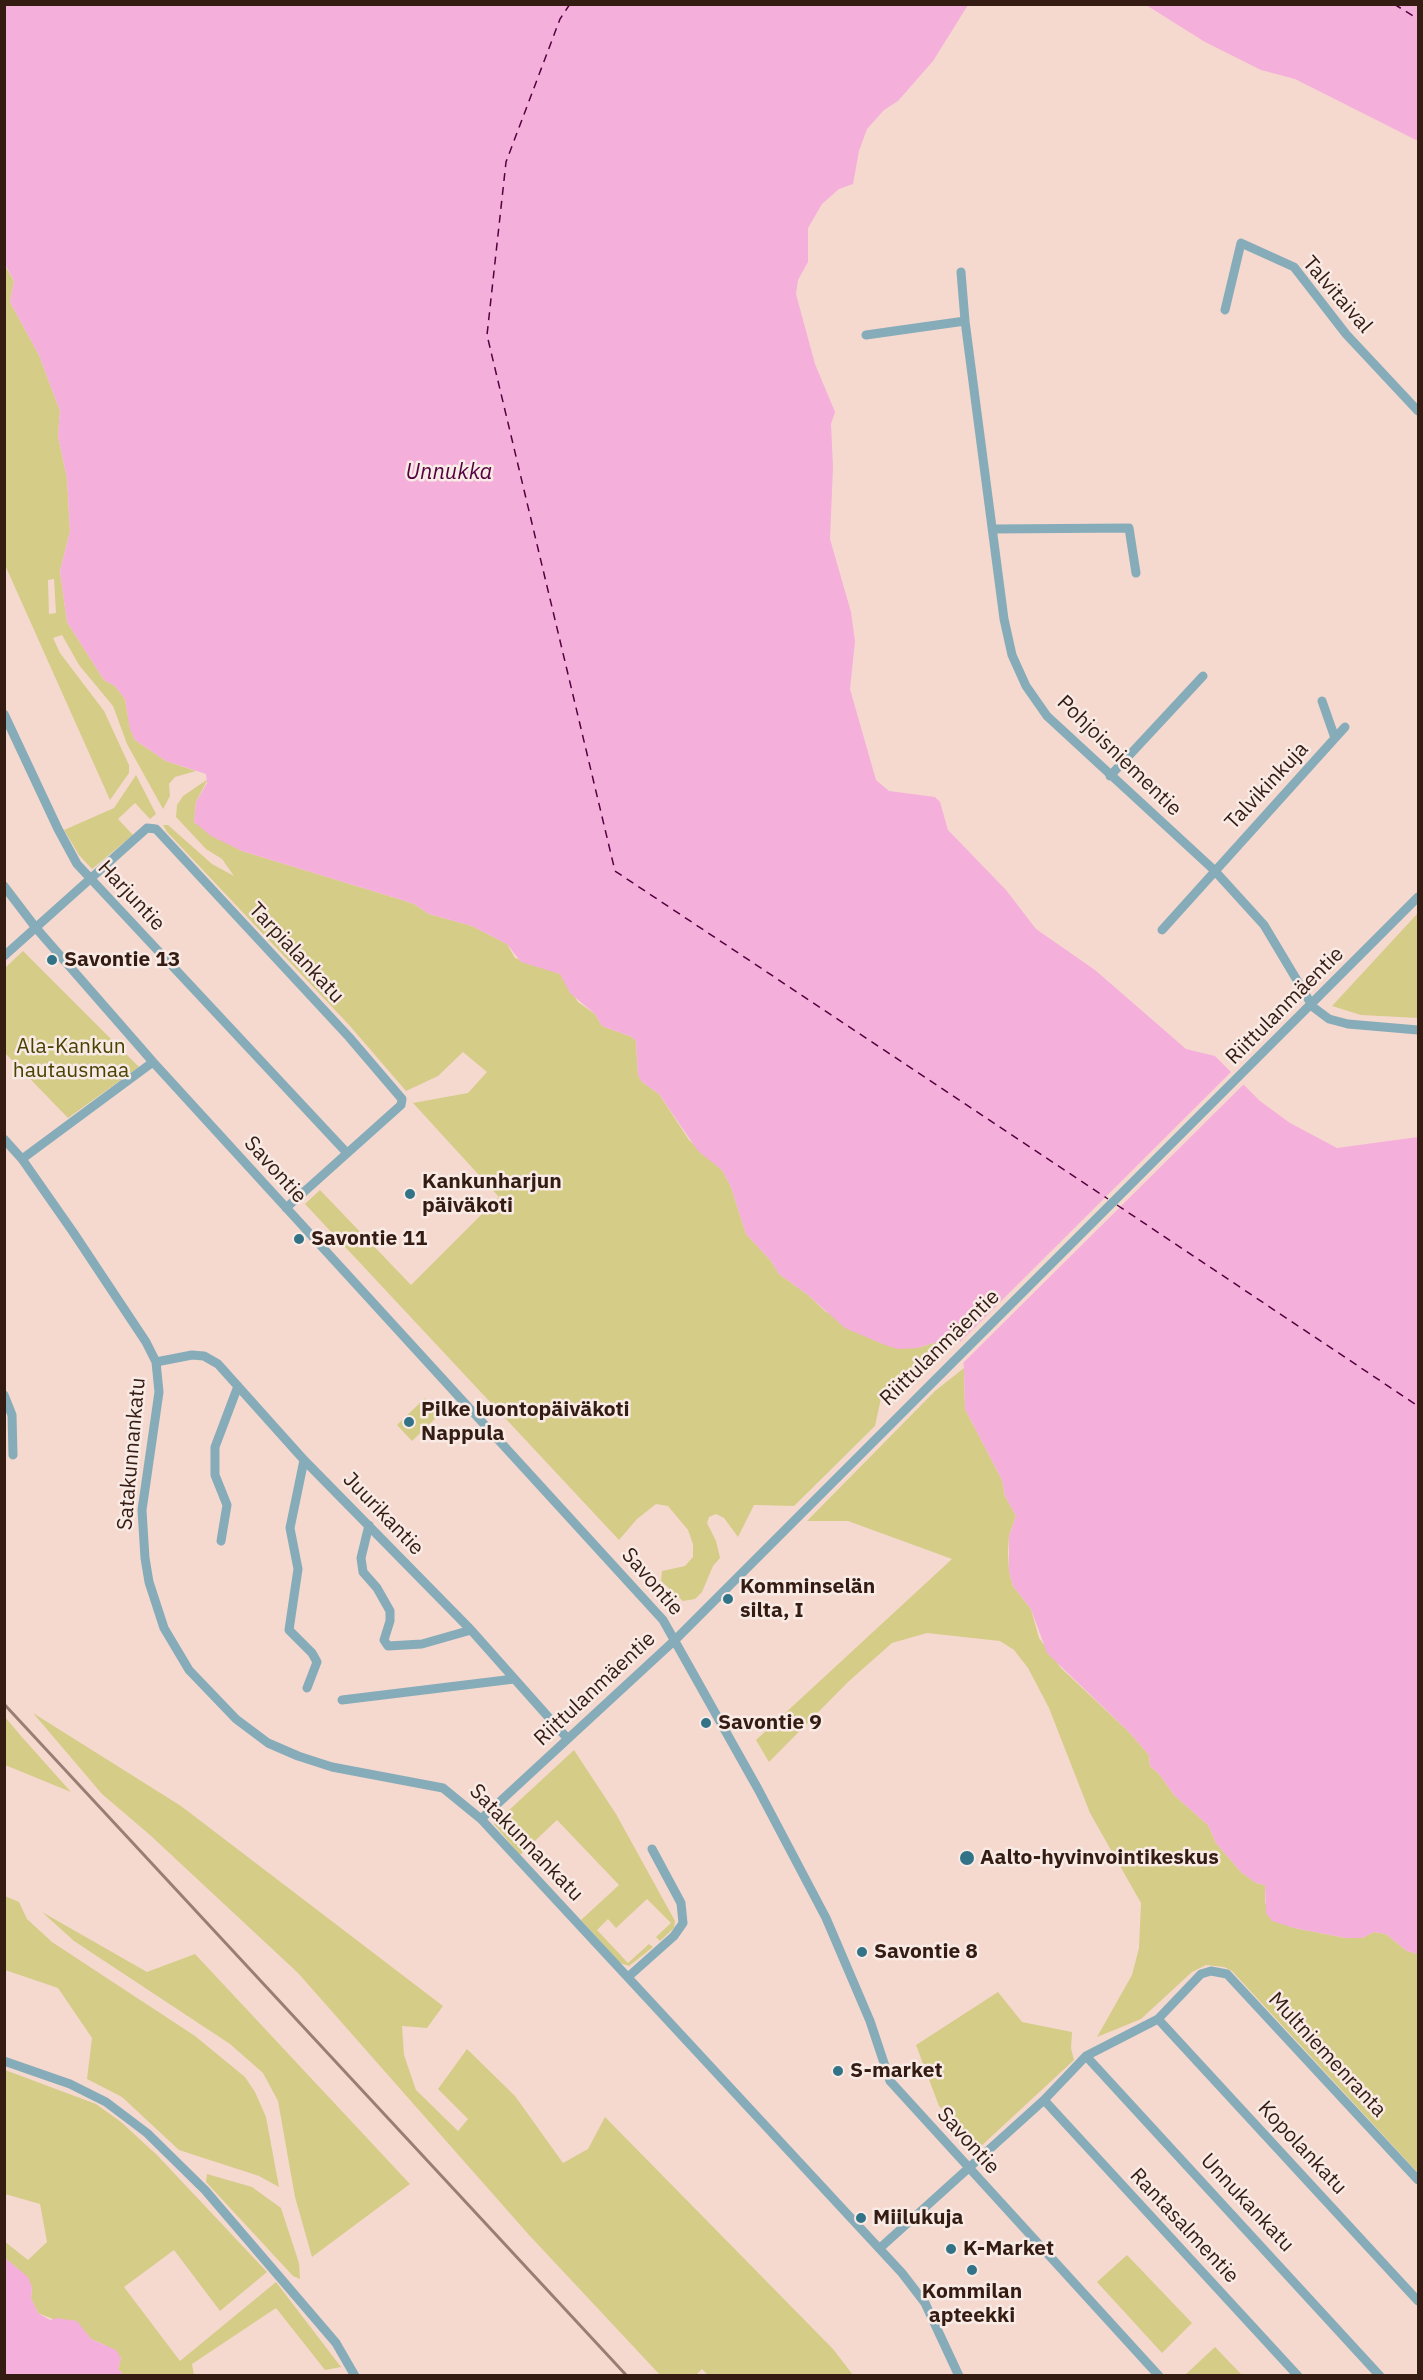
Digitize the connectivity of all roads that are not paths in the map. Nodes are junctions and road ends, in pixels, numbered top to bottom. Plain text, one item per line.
1 (961, 272) dead end
2 (1225, 310) dead end
3 (965, 321) junction
4 (866, 335) dead end
5 (1419, 411) edge
6 (994, 529) junction
7 (1136, 573) dead end
8 (1203, 676) dead end
9 (1322, 702) dead end
10 (4, 714) edge
11 (1345, 727) dead end
12 (1335, 738) junction
13 (1110, 776) junction
14 (1214, 870) junction
15 (91, 879) junction
16 (4, 886) edge
17 (1419, 897) edge
18 (36, 928) junction
19 (1162, 930) dead end
20 (4, 956) edge
21 (1419, 1030) edge
22 (153, 1062) junction
23 (4, 1139) edge
24 (347, 1153) junction
25 (22, 1159) junction
26 (285, 1208) junction
27 (156, 1362) junction
28 (238, 1386) junction
29 (4, 1395) edge
30 (13, 1455) dead end
31 (304, 1460) junction
32 (369, 1525) junction
33 (221, 1541) dead end
34 (471, 1630) junction
35 (676, 1639) junction
36 (514, 1679) junction
37 (307, 1689) dead end
38 (342, 1700) dead end
39 (567, 1738) junction
40 (481, 1818) junction
41 (652, 1849) dead end
42 (628, 1977) junction
43 (1158, 2019) junction
44 (1086, 2056) junction
45 (4, 2061) edge
46 (1044, 2100) junction
47 (968, 2168) junction
48 (1419, 2180) edge
49 (880, 2248) junction
50 (1419, 2301) edge
51 (355, 2376) edge
52 (959, 2376) edge
53 (1159, 2376) edge
54 (1298, 2376) edge
55 (1380, 2376) edge

1 - 3 street, Pohjoisniementie
2 - 5 street, Talvitaival
3 - 4 street
3 - 6 street, Pohjoisniementie
6 - 7 street
6 - 13 street, Pohjoisniementie
8 - 13 street
9 - 12 street
10 - 15 street, Harjuntie
11 - 12 street, Talvikinkuja
12 - 14 street, Talvikinkuja
13 - 14 street, Pohjoisniementie
14 - 19 street, Talvikinkuja
14 - 21 street, Pohjoisniementie
15 - 18 street
15 - 24 street, Harjuntie
15 - 24 street, Tarpialankatu
16 - 18 street, Savontie
17 - 35 street, Riittulanmäentie
18 - 20 street
18 - 22 street, Savontie
22 - 25 street
22 - 26 street, Savontie
23 - 25 street, Satakunnankatu
24 - 26 street
25 - 27 street, Satakunnankatu
26 - 35 street, Savontie
27 - 28 street, Juurikantie
27 - 40 street, Satakunnankatu
28 - 31 street, Juurikantie
28 - 33 street
29 - 30 street
31 - 32 street, Juurikantie
31 - 37 street
32 - 34 street, Juurikantie
32 - 34 street
34 - 36 street, Juurikantie
35 - 39 street, Riittulanmäentie
35 - 47 street, Savontie
36 - 38 street
36 - 39 street, Juurikantie
39 - 40 street, Riittulanmäentie
40 - 42 street, Satakunnankatu
41 - 42 street
42 - 49 street, Satakunnankatu
43 - 44 street
43 - 48 street, Multniemenranta
43 - 50 street, Kopolankatu
44 - 46 street
44 - 55 street, Unnukankatu
45 - 51 street
46 - 47 street
46 - 54 street, Rantasalmentie
47 - 49 street
47 - 53 street, Savontie
49 - 52 street, Satakunnankatu

